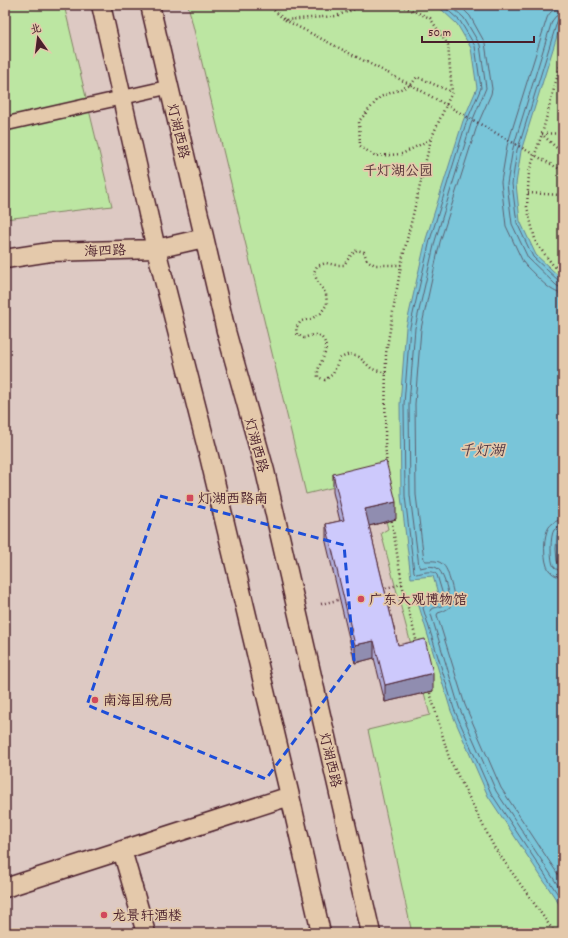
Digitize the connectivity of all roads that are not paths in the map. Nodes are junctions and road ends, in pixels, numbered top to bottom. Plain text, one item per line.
1 (101, 5) edge
2 (150, 5) edge
3 (169, 87) junction
4 (122, 98) junction
5 (5, 124) edge
6 (204, 238) junction
7 (156, 249) junction
8 (5, 259) edge
9 (290, 796) junction
10 (122, 850) junction
11 (5, 888) edge
12 (146, 933) edge
13 (321, 933) edge
14 (371, 933) edge

1 - 4 main road
2 - 3 main road, 灯湖西路
3 - 4 street
3 - 6 main road, 灯湖西路
4 - 5 street
4 - 7 main road
6 - 7 main road, 海四路
6 - 14 main road, 灯湖西路
7 - 8 main road, 海四路
7 - 9 main road
9 - 10 main road
9 - 13 main road
10 - 11 main road
10 - 12 main road

